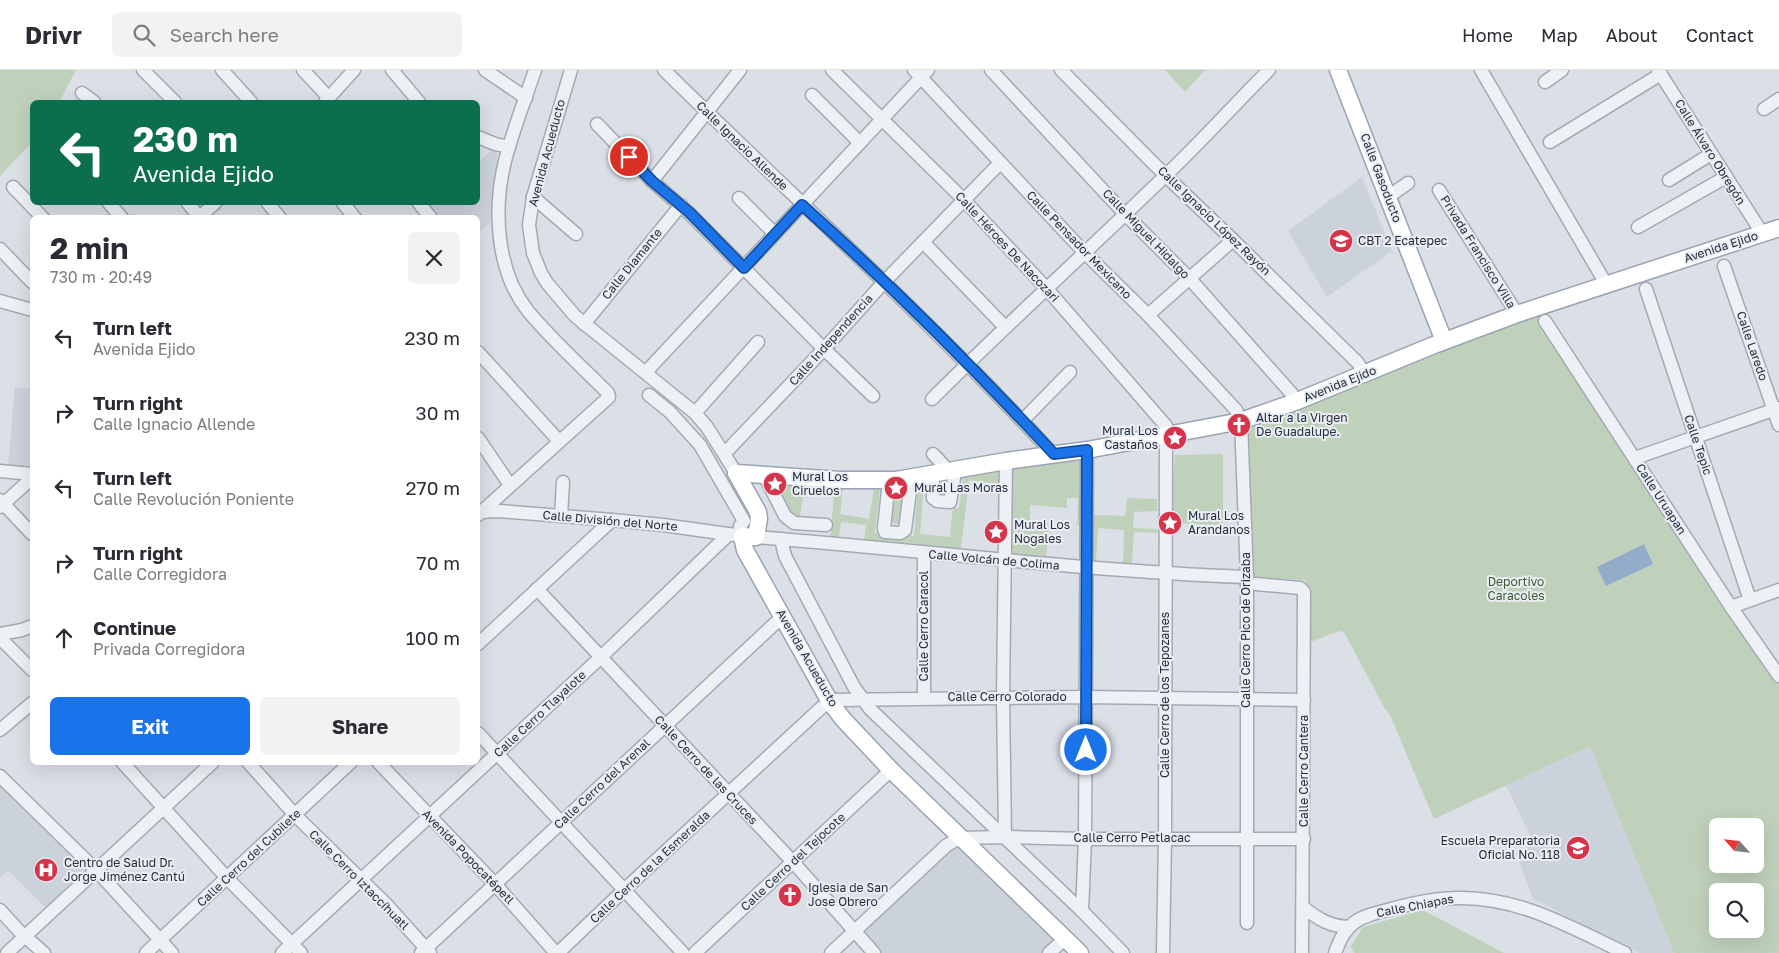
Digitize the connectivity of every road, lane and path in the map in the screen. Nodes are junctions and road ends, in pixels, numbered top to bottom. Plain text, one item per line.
1 (143, 70) edge
2 (222, 70) edge
3 (303, 70) edge
4 (354, 70) edge
5 (392, 70) edge
6 (485, 70) edge
7 (536, 70) edge
8 (571, 70) edge
9 (664, 70) edge
10 (740, 70) edge
11 (832, 70) edge
12 (991, 70) edge
13 (1061, 70) edge
14 (1269, 70) edge
15 (1338, 70) edge
16 (1481, 70) edge
17 (1562, 70) edge
18 (921, 72) edge
19 (1660, 72) edge
20 (1545, 82) dead end
21 (82, 93) dead end
22 (812, 95) dead end
23 (526, 98) junction
24 (1779, 99) edge
25 (91, 100) edge
26 (173, 100) edge
27 (250, 100) edge
28 (328, 100) edge
29 (330, 100) edge
30 (417, 100) edge
31 (1764, 109) dead end
32 (707, 113) junction
33 (881, 120) junction
34 (596, 124) dead end
35 (480, 138) edge
36 (1550, 142) dead end
37 (860, 143) junction
38 (509, 147) junction
39 (1711, 154) junction
40 (1000, 163) junction
41 (1166, 176) junction
42 (1726, 177) junction
43 (1669, 180) dead end
44 (652, 181) junction
45 (1408, 183) dead end
46 (13, 187) dead end
47 (1439, 190) dead end
48 (532, 197) junction
49 (1388, 197) junction
50 (739, 198) dead end
51 (963, 199) junction
52 (30, 205) edge
53 (30, 205) edge
54 (111, 205) edge
55 (190, 205) edge
56 (213, 205) edge
57 (269, 205) edge
58 (344, 205) edge
59 (420, 205) edge
60 (680, 205) junction
61 (802, 205) junction
62 (1125, 214) junction
63 (40, 215) edge
64 (119, 215) edge
65 (198, 215) edge
66 (202, 215) edge
67 (278, 215) edge
68 (353, 215) edge
69 (429, 215) edge
70 (1638, 227) dead end
71 (1779, 228) edge
72 (1762, 233) junction
73 (576, 234) dead end
74 (775, 234) junction
75 (1233, 240) junction
76 (923, 242) junction
77 (0, 250) edge
78 (1085, 253) junction
79 (1724, 266) dead end
80 (744, 268) junction
81 (1190, 279) junction
82 (30, 280) edge
83 (884, 282) junction
84 (1606, 284) junction
85 (1047, 289) junction
86 (1646, 289) dead end
87 (0, 300) edge
88 (30, 309) edge
89 (1517, 314) junction
90 (1148, 316) junction
91 (1545, 321) dead end
92 (584, 324) junction
93 (1005, 327) junction
94 (1444, 341) junction
95 (758, 342) dead end
96 (824, 349) junction
97 (480, 354) edge
98 (967, 364) junction
99 (646, 372) junction
100 (1070, 372) dead end
101 (1364, 374) junction
102 (650, 395) dead end
103 (872, 396) dead end
104 (932, 399) dead end
105 (1295, 402) junction
106 (1777, 409) edge
107 (695, 413) junction
108 (1023, 420) junction
109 (1241, 421) junction
110 (1779, 425) edge
111 (1167, 436) junction
112 (1695, 437) junction
113 (480, 441) edge
114 (559, 442) junction
115 (1087, 450) junction
116 (725, 454) junction
117 (933, 454) dead end
118 (1054, 454) junction
119 (1635, 458) junction
120 (1006, 461) junction
121 (0, 471) edge
122 (736, 473) junction
123 (764, 474) junction
124 (945, 475) junction
125 (30, 476) edge
126 (30, 478) edge
127 (889, 481) junction
128 (563, 482) dead end
129 (510, 485) junction
130 (910, 491) dead end
131 (1, 504) edge
132 (480, 512) edge
133 (480, 513) edge
134 (561, 516) junction
135 (612, 520) junction
136 (826, 525) dead end
137 (30, 532) edge
138 (742, 536) junction
139 (781, 539) junction
140 (924, 554) junction
141 (1004, 561) junction
142 (1087, 568) junction
143 (1165, 574) junction
144 (1252, 580) junction
145 (537, 589) junction
146 (1303, 590) joint
147 (1779, 590) edge
148 (1750, 600) junction
149 (1731, 607) junction
150 (783, 616) junction
151 (30, 627) edge
152 (0, 634) edge
153 (0, 638) edge
154 (480, 642) edge
155 (601, 658) junction
156 (30, 668) edge
157 (1779, 676) edge
158 (1003, 697) junction
159 (1086, 697) junction
160 (924, 698) junction
161 (863, 699) junction
162 (1164, 699) junction
163 (1246, 700) junction
164 (1304, 700) junction
165 (830, 702) junction
166 (30, 705) edge
167 (664, 725) junction
168 (0, 730) edge
169 (480, 735) edge
170 (497, 754) junction
171 (125, 765) edge
172 (210, 765) edge
173 (251, 765) edge
174 (348, 765) edge
175 (381, 765) edge
176 (890, 770) junction
177 (0, 776) edge
178 (729, 794) junction
179 (164, 807) junction
180 (295, 815) junction
181 (430, 816) junction
182 (562, 822) junction
183 (1005, 836) junction
184 (960, 838) junction
185 (1165, 838) junction
186 (1246, 838) junction
187 (1086, 839) junction
188 (1304, 839) junction
189 (793, 862) junction
190 (96, 870) junction
191 (227, 878) junction
192 (362, 880) junction
193 (495, 884) junction
194 (625, 889) junction
195 (1304, 907) junction
196 (0, 910) edge
197 (1082, 911) junction
198 (1247, 923) dead end
199 (1348, 927) junction
200 (855, 932) junction
201 (25, 936) junction
202 (1065, 939) junction
203 (160, 940) junction
204 (297, 948) edge
205 (1337, 951) edge
206 (426, 952) edge
207 (7, 953) edge
208 (44, 953) edge
209 (146, 953) edge
210 (172, 953) edge
211 (282, 953) edge
212 (557, 953) edge
213 (683, 953) edge
214 (695, 953) edge
215 (831, 953) edge
216 (874, 953) edge
217 (1049, 953) edge
218 (1080, 953) edge
219 (1123, 953) edge
220 (1163, 953) edge
221 (1302, 953) edge
222 (1625, 953) edge

1 - 26 street
2 - 27 street
3 - 28 street
4 - 29 street
5 - 30 street
6 - 23 street
7 - 23 street
8 - 48 street, Avenida Acueducto
9 - 32 street, Calle Ignacio Allende
10 - 32 street
11 - 33 street, Calle Héroes De Nacozari
12 - 62 street, Calle Miguel Hidalgo
13 - 41 street, Calle Ignacio López Rayón
14 - 41 street
15 - 49 main road, Calle Gasoducto
16 - 84 street
17 - 20 street
18 - 33 street
18 - 40 street, Calle Pensador Mexicano
19 - 36 street
19 - 39 street, Calle Álvaro Obregón
21 - 25 street
22 - 37 street
23 - 38 street
24 - 31 street
32 - 44 street
32 - 61 street, Calle Ignacio Allende
33 - 37 street
33 - 51 street, Calle Héroes De Nacozari
34 - 44 street
35 - 38 street
37 - 61 street
38 - 114 street
39 - 42 street, Calle Álvaro Obregón
39 - 43 street
40 - 51 street, Calle Independencia
40 - 78 street, Calle Pensador Mexicano
41 - 62 street
41 - 75 street, Calle Ignacio López Rayón
42 - 70 street
42 - 72 street, Calle Álvaro Obregón
44 - 60 street
45 - 49 street
46 - 53 street
47 - 89 street, Privada Francisco Villa
48 - 73 street
48 - 92 street, Avenida Acueducto
49 - 94 main road, Calle Gasoducto
50 - 74 street
51 - 76 street, Calle Independencia
51 - 85 street, Calle Héroes De Nacozari
52 - 63 street
54 - 64 street
55 - 65 street
56 - 66 street
57 - 67 street
58 - 68 street
59 - 69 street
60 - 80 street
60 - 92 street, Calle Diamante
61 - 74 street
61 - 83 street, Calle Ignacio Allende
62 - 78 street
62 - 81 street, Calle Miguel Hidalgo
71 - 72 main road, Avenida Ejido
72 - 84 main road, Avenida Ejido
74 - 80 street
75 - 81 street
75 - 101 street, Calle Ignacio López Rayón
76 - 83 street, Calle Independencia
76 - 93 street
77 - 82 street
78 - 85 street
78 - 90 street, Calle Pensador Mexicano
79 - 106 street, Calle Laredo
80 - 96 street
80 - 99 street
81 - 90 street
81 - 105 street, Calle Miguel Hidalgo
83 - 96 street, Calle Independencia
83 - 98 street, Calle Ignacio Allende
84 - 89 main road, Avenida Ejido
85 - 93 street
85 - 111 street, Calle Héroes De Nacozari
86 - 112 street, Calle Tepic
87 - 88 street
89 - 94 main road, Avenida Ejido
90 - 109 street, Calle Pensador Mexicano
91 - 119 street, Calle Uruapan
92 - 99 street, Avenida Acueducto
93 - 98 street
94 - 101 main road, Avenida Ejido
95 - 107 street
96 - 103 street
96 - 116 street, Calle Independencia
97 - 114 street
98 - 104 street
98 - 108 street, Calle Ignacio Allende
99 - 107 street, Avenida Acueducto
100 - 108 street
101 - 105 main road, Avenida Ejido
102 - 138 street, Avenida Acueducto
105 - 109 main road, Avenida Ejido
106 - 110 street, Calle Laredo
106 - 112 street
107 - 116 street, Avenida Acueducto
108 - 118 street, Calle Ignacio Allende
109 - 111 main road, Avenida Ejido
109 - 144 street, Calle Cerro Pico de Orizaba
111 - 115 main road, Avenida Ejido
111 - 143 street, Calle Cerro de los Tepozanes
112 - 119 street
112 - 148 street, Calle Tepic
113 - 129 street
114 - 129 street
115 - 118 main road, Avenida Ejido
115 - 142 street
116 - 122 street, Avenida Acueducto
117 - 124 street
118 - 120 main road, Avenida Ejido
119 - 149 street, Calle Uruapan
120 - 124 main road, Avenida Ejido
120 - 141 street
121 - 125 street
122 - 123 main road, Avenida Ejido
122 - 138 main road, Avenida Acueducto
123 - 127 main road, Avenida Ejido
123 - 136 street
124 - 127 main road, Avenida Ejido
126 - 131 street
127 - 130 street
128 - 134 street
129 - 132 street
131 - 137 street
133 - 134 street, Calle División del Norte
134 - 135 street, Calle División del Norte
135 - 138 street, Calle División del Norte
135 - 145 street
138 - 139 street, Calle Volcán de Colima
138 - 150 main road, Avenida Acueducto
138 - 155 street, Calle Cerro Tlayalote
139 - 140 street, Calle Volcán de Colima
139 - 161 street
140 - 141 street, Calle Volcán de Colima
140 - 160 street, Calle Cerro Caracol
141 - 142 street, Calle Volcán de Colima
141 - 158 street
142 - 143 street, Calle Volcán de Colima
142 - 159 street
143 - 144 street, Calle Volcán de Colima
143 - 162 street, Calle Cerro de los Tepozanes
144 - 146 street, Calle Volcán de Colima
144 - 163 street, Calle Cerro Pico de Orizaba
145 - 154 street
145 - 155 street, Calle Cerro de las Cruces
146 - 164 street, Calle Cerro Cantera
147 - 148 street
148 - 149 street
149 - 157 street, Calle Uruapan
150 - 165 main road, Avenida Acueducto
150 - 167 street, Calle Cerro del Arenal
151 - 152 street
153 - 156 street
155 - 167 street, Calle Cerro de las Cruces
155 - 170 street, Calle Cerro Tlayalote
158 - 159 street, Calle Cerro Colorado
158 - 160 street, Calle Cerro Colorado
158 - 183 street
159 - 162 street, Calle Cerro Colorado
159 - 187 street
160 - 161 street, Calle Cerro Colorado
161 - 165 street, Calle Cerro Colorado
161 - 183 street
162 - 163 street, Calle Cerro Colorado
162 - 185 street, Calle Cerro de los Tepozanes
163 - 164 street, Calle Cerro Colorado
163 - 186 street, Calle Cerro Pico de Orizaba
164 - 188 street, Calle Cerro Cantera
165 - 176 main road, Avenida Acueducto
165 - 178 street, Calle Cerro de la Esmeralda
166 - 168 street
167 - 178 street, Calle Cerro de las Cruces
167 - 182 street, Calle Cerro del Arenal
169 - 170 street
170 - 181 street, Calle Cerro Tlayalote
170 - 182 street
171 - 179 street
172 - 179 street
173 - 180 street, Calle Cerro Iztaccíhuatl
174 - 180 street, Calle Cerro del Cubilete
175 - 181 street, Avenida Popocatépetl
176 - 184 main road, Avenida Acueducto
176 - 189 street, Calle Cerro del Tejocote
177 - 190 street
178 - 189 street, Calle Cerro de las Cruces
178 - 194 street, Calle Cerro de la Esmeralda
179 - 190 street
179 - 191 street
180 - 191 street, Calle Cerro del Cubilete
180 - 192 street, Calle Cerro Iztaccíhuatl
181 - 192 street, Calle Cerro Tlayalote
181 - 193 street, Avenida Popocatépetl
182 - 193 street, Calle Cerro del Arenal
182 - 194 street
183 - 184 street, Calle Cerro Petlacac
183 - 187 street, Calle Cerro Petlacac
183 - 197 street
184 - 200 street
184 - 202 main road, Avenida Acueducto
185 - 186 street, Calle Cerro Petlacac
185 - 187 street, Calle Cerro Petlacac
185 - 220 street, Calle Cerro de los Tepozanes
186 - 188 street, Calle Cerro Petlacac
186 - 198 street, Calle Cerro Pico de Orizaba
187 - 197 street
188 - 195 street, Calle Cerro Cantera
189 - 200 street, Calle Cerro de las Cruces
189 - 214 street, Calle Cerro del Tejocote
190 - 201 street
190 - 203 street
191 - 203 street, Calle Cerro del Cubilete
191 - 204 street
192 - 204 street, Calle Cerro Tlayalote
192 - 206 street, Calle Cerro Iztaccíhuatl
193 - 206 street, Calle Cerro del Arenal
193 - 212 street, Avenida Popocatépetl
194 - 212 street, Calle Cerro de la Esmeralda
194 - 213 street
195 - 199 street
195 - 221 street, Calle Cerro Cantera
196 - 201 street
197 - 219 street
199 - 205 street
199 - 222 street, Calle Chiapas
200 - 215 street
200 - 216 street, Calle Cerro de las Cruces
201 - 207 street
201 - 208 street
202 - 217 street
202 - 218 main road, Avenida Acueducto
203 - 209 street, Calle Cerro del Cubilete
203 - 210 street
204 - 211 street, Calle Cerro Tlayalote

